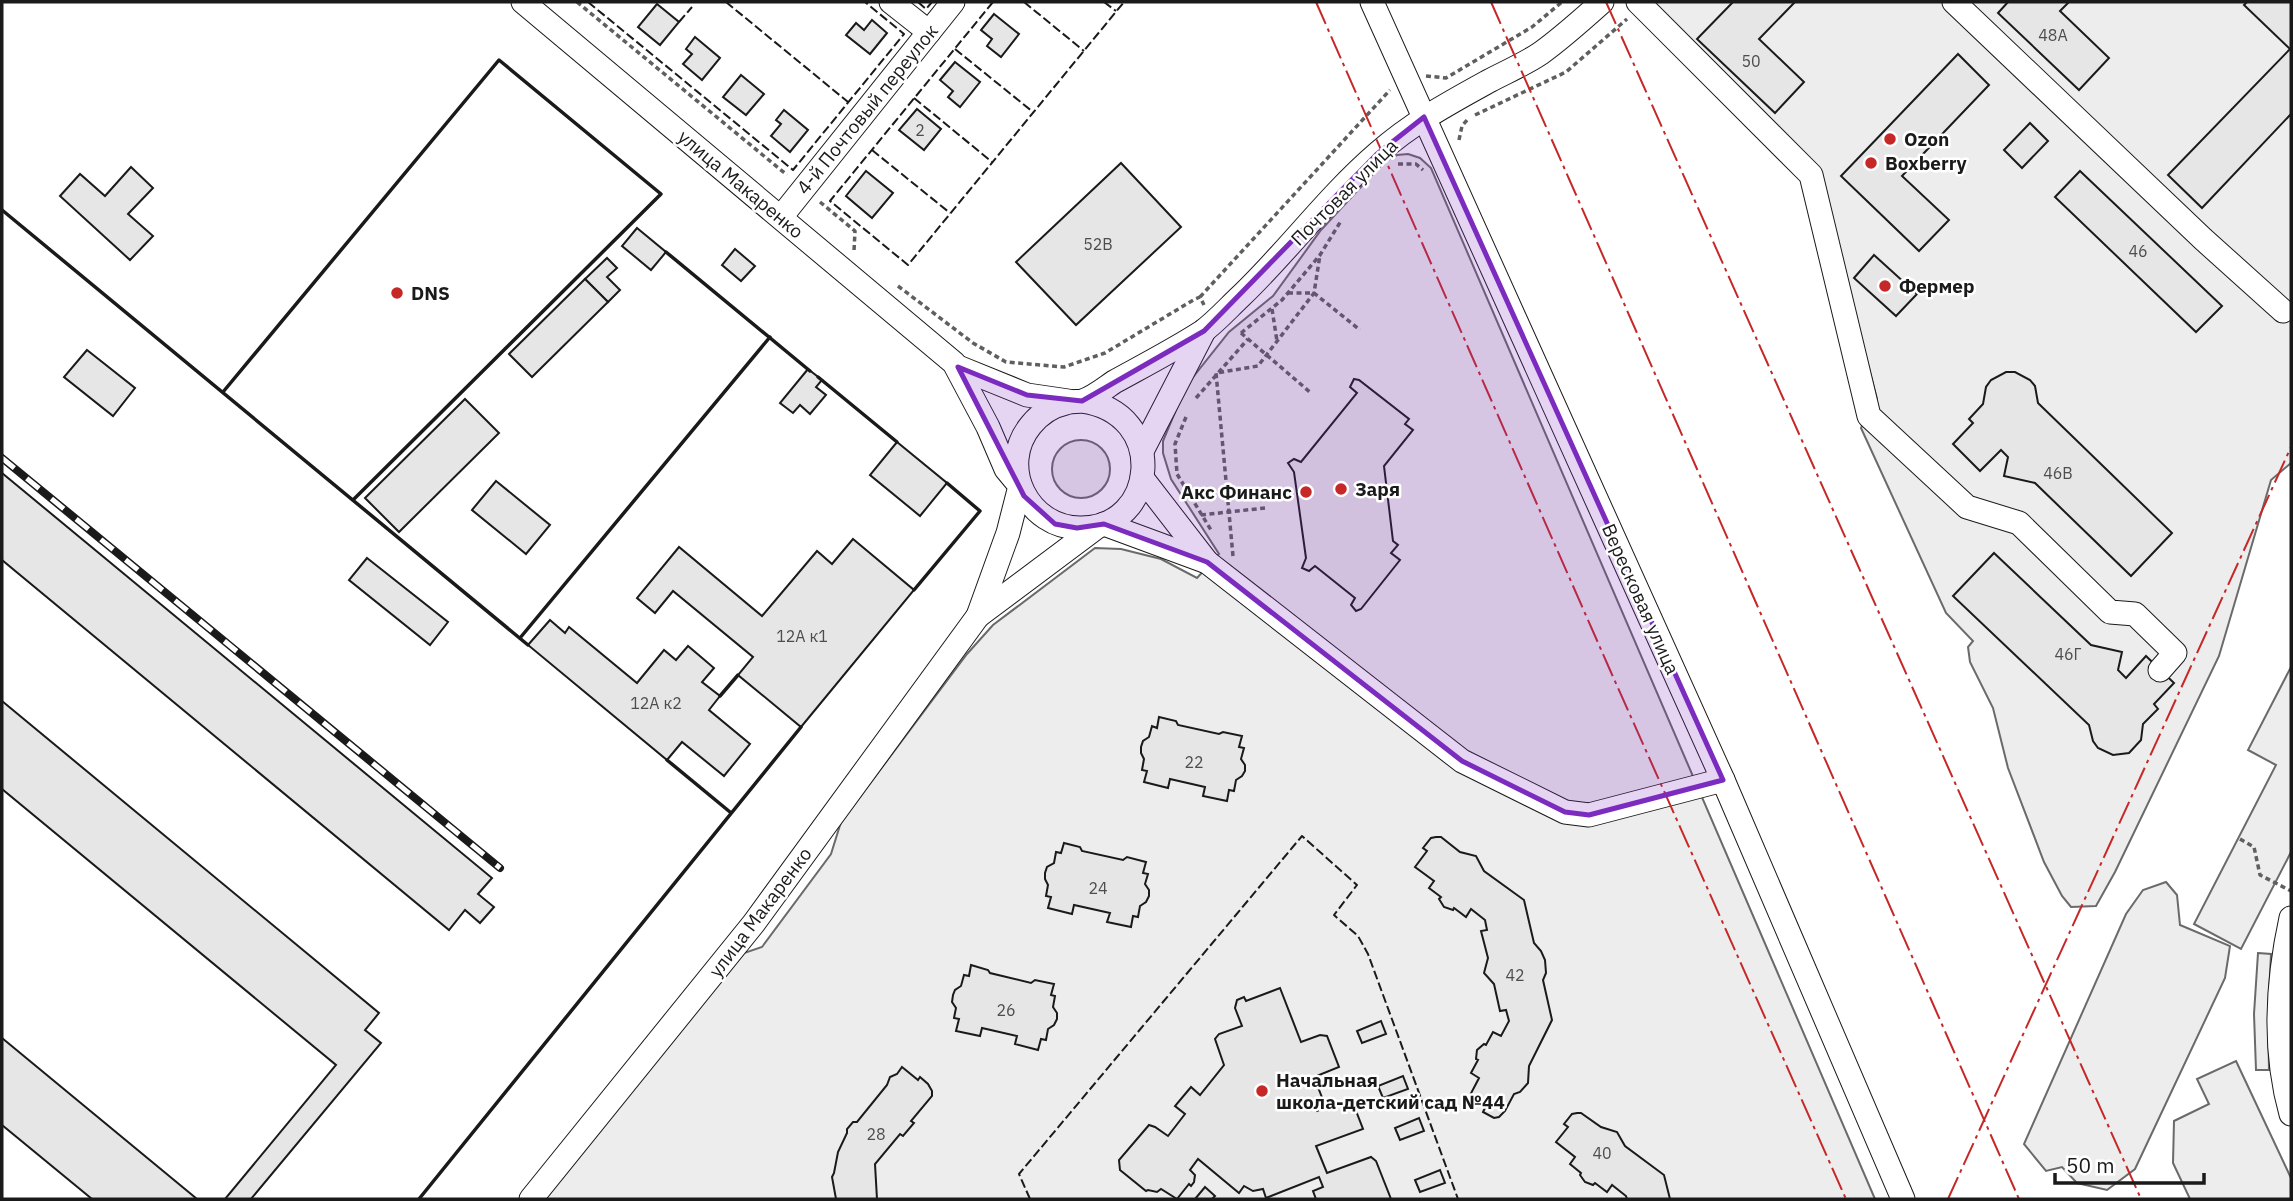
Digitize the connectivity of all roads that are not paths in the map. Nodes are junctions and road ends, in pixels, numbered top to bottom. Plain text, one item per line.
1 (523, 2) edge
2 (891, 2) edge
3 (953, 2) edge
4 (1372, 2) edge
5 (1954, 2) edge
6 (1595, 4) edge
7 (1640, 4) edge
8 (929, 32) junction
9 (1424, 117) junction
10 (781, 217) junction
11 (2283, 311) dead end
12 (1205, 320) junction
13 (958, 368) junction
14 (1079, 401) junction
15 (1142, 451) junction
16 (1142, 478) junction
17 (1020, 486) junction
18 (1100, 526) junction
19 (1217, 556) junction
20 (978, 616) junction
21 (2160, 670) dead end
22 (1723, 780) junction
23 (2291, 921) edge
24 (2291, 1114) edge
25 (531, 1199) edge
26 (1903, 1199) edge

1 - 10 street, улица Макаренко
2 - 8 street
3 - 8 street, 4-й Почтовый переулок
4 - 9 street, Вересковая улица
5 - 11 street
6 - 9 street, Почтовая улица
7 - 21 street
8 - 10 street, 4-й Почтовый переулок
9 - 12 street, Почтовая улица
9 - 22 street, Вересковая улица
10 - 13 street, улица Макаренко
12 - 14 street, Почтовая улица
12 - 15 street, Почтовая улица
13 - 14 street, улица Макаренко
13 - 17 street, улица Макаренко
14 - 15 street
14 - 17 street
15 - 16 street
16 - 18 street
16 - 19 street
17 - 18 street
17 - 20 street, улица Макаренко
18 - 19 street
18 - 20 street, улица Макаренко
19 - 22 street
20 - 25 street, улица Макаренко
22 - 26 street, Вересковая улица
23 - 24 street

